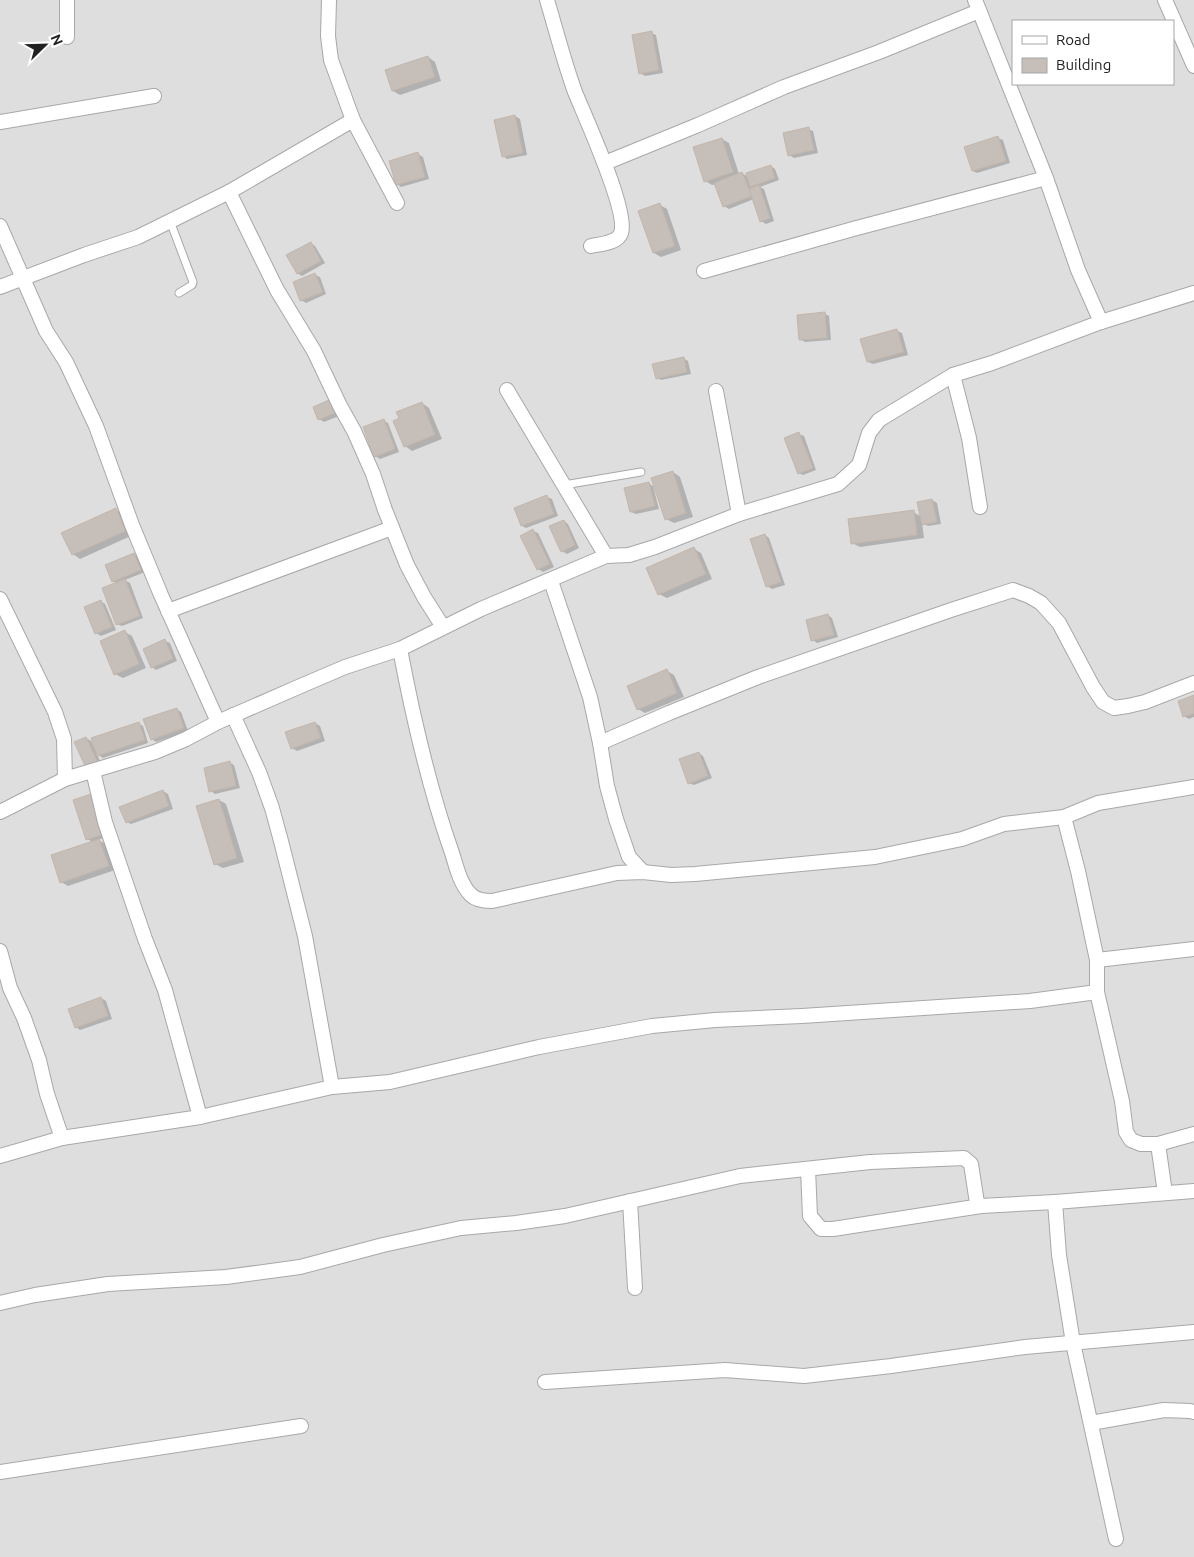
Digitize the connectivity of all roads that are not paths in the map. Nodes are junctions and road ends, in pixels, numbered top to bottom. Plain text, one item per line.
1 (67, 0) edge
2 (330, 0) edge
3 (547, 0) edge
4 (1165, 0) edge
5 (977, 5) edge
6 (1174, 20) edge
7 (1174, 20) edge
8 (67, 37) dead end
9 (1194, 66) edge
10 (154, 96) dead end
11 (353, 120) junction
12 (0, 122) edge
13 (605, 163) junction
14 (1046, 178) junction
15 (229, 192) junction
16 (396, 203) dead end
17 (170, 221) junction
18 (0, 226) edge
19 (591, 246) dead end
20 (704, 271) dead end
21 (23, 279) junction
22 (0, 287) edge
23 (179, 293) dead end
24 (1194, 293) edge
25 (1101, 322) junction
26 (953, 375) junction
27 (507, 390) dead end
28 (716, 391) dead end
29 (641, 472) dead end
30 (564, 485) junction
31 (980, 507) dead end
32 (739, 514) junction
33 (392, 528) junction
34 (606, 556) junction
35 (551, 581) junction
36 (0, 599) edge
37 (168, 611) junction
38 (443, 627) junction
39 (400, 649) junction
40 (1194, 683) edge
41 (233, 715) junction
42 (218, 722) junction
43 (600, 743) junction
44 (93, 771) junction
45 (65, 779) junction
46 (1194, 787) edge
47 (0, 812) edge
48 (1064, 817) junction
49 (643, 872) junction
50 (1194, 948) edge
51 (0, 951) edge
52 (1097, 960) junction
53 (1097, 992) junction
54 (332, 1087) junction
55 (200, 1117) junction
56 (1194, 1134) edge
57 (62, 1138) junction
58 (1158, 1144) junction
59 (0, 1156) edge
60 (808, 1169) junction
61 (1194, 1191) edge
62 (1166, 1193) junction
63 (630, 1201) junction
64 (1054, 1202) junction
65 (981, 1206) junction
66 (635, 1288) dead end
67 (0, 1302) edge
68 (1194, 1332) edge
69 (1073, 1344) junction
70 (545, 1382) dead end
71 (1194, 1412) edge
72 (1090, 1423) junction
73 (301, 1426) dead end
74 (0, 1472) edge
75 (1116, 1539) dead end

1 - 8 street
2 - 11 street
3 - 13 street
4 - 6 street
5 - 13 street
5 - 14 street
7 - 9 street
10 - 12 street
11 - 15 street
11 - 16 street
13 - 19 street
14 - 20 street
14 - 25 street
15 - 17 street
15 - 33 street
17 - 21 street
17 - 23 lane
18 - 21 street
21 - 22 street
21 - 37 street
24 - 25 street
25 - 26 street
26 - 31 street
26 - 32 street
27 - 30 street
28 - 32 street
29 - 30 lane
30 - 34 street
32 - 34 street
33 - 37 street
33 - 38 street
34 - 35 street
35 - 38 street
35 - 43 street
36 - 45 street
37 - 42 street
38 - 39 street
39 - 41 street
39 - 49 street
40 - 43 street
41 - 42 street
41 - 54 street
42 - 44 street
43 - 49 street
44 - 45 street
44 - 55 street
45 - 47 street
46 - 48 street
48 - 49 street
48 - 52 street
50 - 52 street
51 - 57 street
52 - 53 street
53 - 54 street
53 - 58 street
54 - 55 street
55 - 57 street
56 - 58 street
57 - 59 street
58 - 62 street
60 - 63 street
60 - 65 street
60 - 65 street
61 - 62 street
62 - 64 street
63 - 66 street
63 - 67 street
64 - 65 street
64 - 69 street
68 - 69 street
69 - 70 street
69 - 72 street
71 - 72 street
72 - 75 street
73 - 74 street

